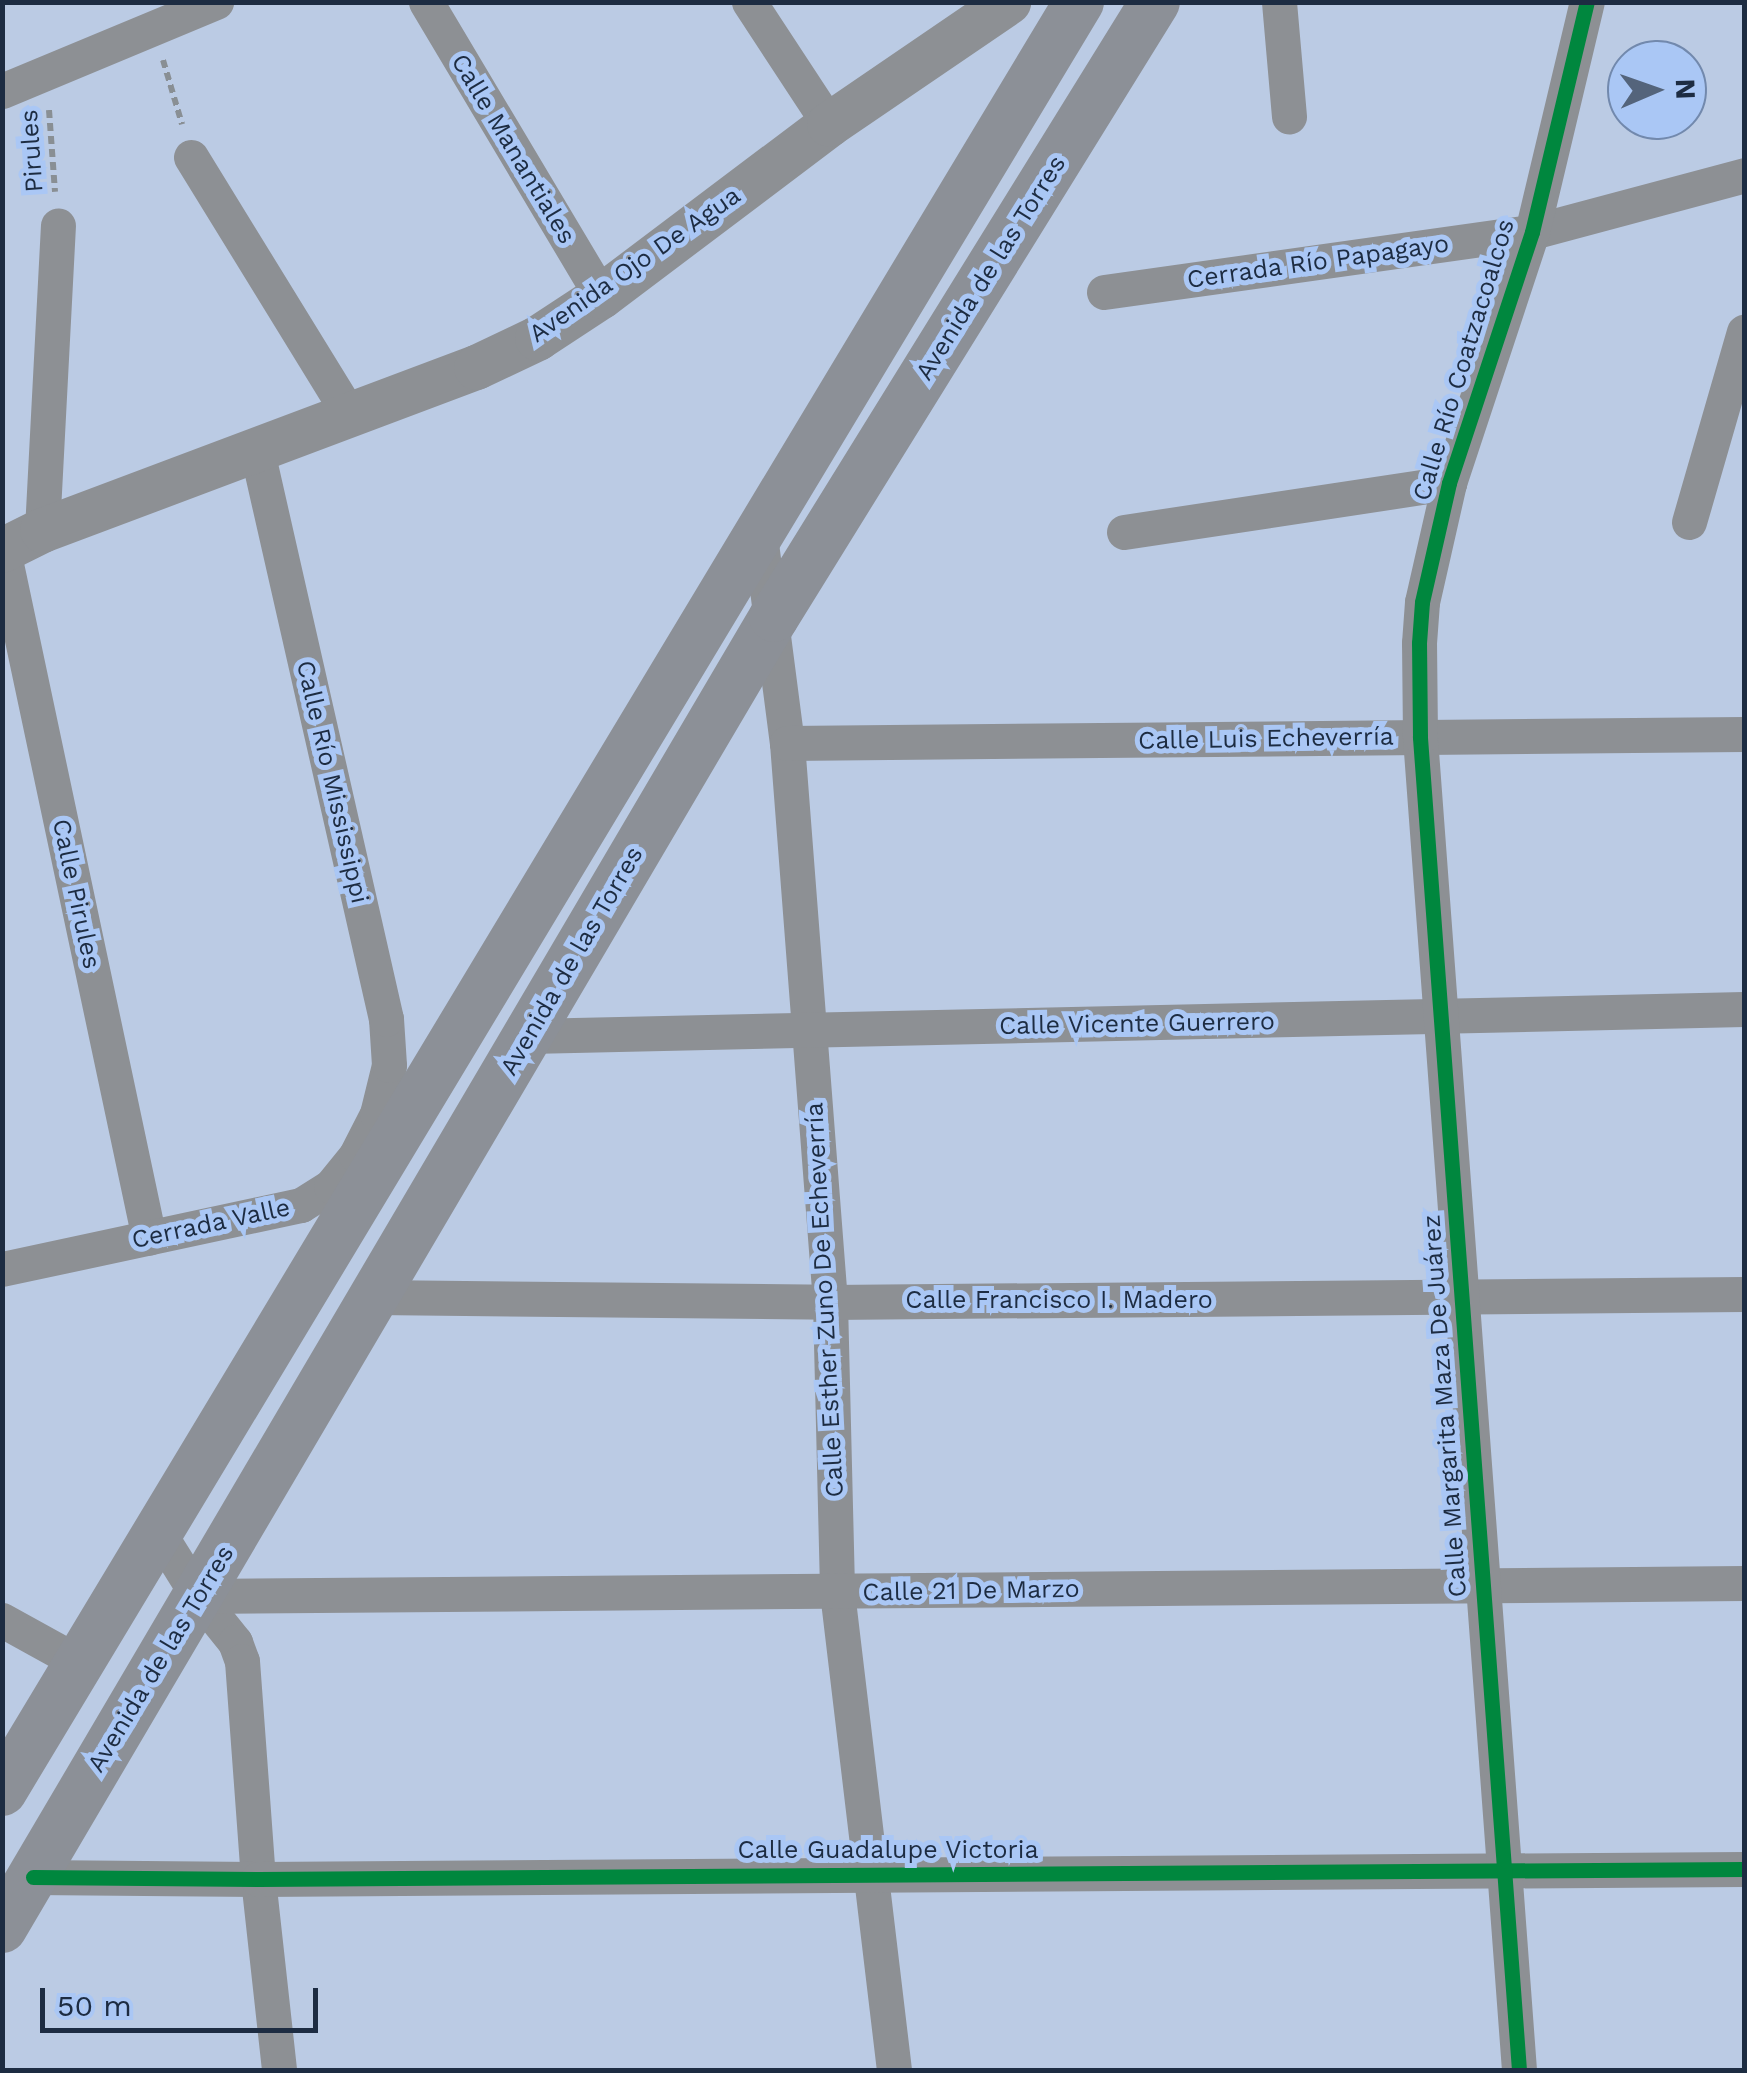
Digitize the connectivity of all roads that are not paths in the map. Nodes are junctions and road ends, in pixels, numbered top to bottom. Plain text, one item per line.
1 (216, 2) edge
2 (426, 2) edge
3 (749, 2) edge
4 (1008, 2) edge
5 (1079, 2) edge
6 (1155, 2) edge
7 (1279, 2) edge
8 (1587, 2) edge
9 (148, 16) edge
10 (2, 91) edge
11 (1289, 117) dead end
12 (829, 124) junction
13 (191, 157) road end
14 (1744, 175) edge
15 (58, 225) road end
16 (1532, 232) junction
17 (1104, 292) dead end
18 (600, 296) junction
19 (1744, 332) edge
20 (348, 414) junction
21 (257, 450) junction
22 (1448, 483) junction
23 (1690, 522) dead end
24 (760, 528) junction
25 (1124, 532) dead end
26 (16, 544) edge
27 (774, 617) junction
28 (1744, 734) edge
29 (1420, 737) junction
30 (787, 744) junction
31 (1744, 1009) edge
32 (1442, 1017) junction
33 (810, 1032) junction
34 (529, 1036) junction
35 (377, 1114) joint
36 (149, 1238) junction
37 (2, 1269) edge
38 (1744, 1294) edge
39 (1462, 1296) junction
40 (374, 1297) junction
41 (830, 1302) junction
42 (158, 1532) junction
43 (1744, 1584) edge
44 (1483, 1586) junction
45 (837, 1592) junction
46 (198, 1596) junction
47 (2, 1620) edge
48 (80, 1663) junction
49 (2, 1792) edge
50 (1744, 1869) edge
51 (1504, 1870) junction
52 (870, 1875) junction
53 (32, 1877) junction
54 (258, 1879) junction
55 (2, 1928) edge
56 (279, 2070) edge
57 (894, 2070) edge
58 (1519, 2070) edge

1 - 9 street
2 - 18 street, Calle Manantiales
3 - 12 street
4 - 12 street, Avenida Ojo De Agua
5 - 24 main road
6 - 27 main road, Avenida de las Torres
7 - 11 street
8 - 16 street, Calle Río Coatzacoalcos
9 - 10 street
12 - 18 street, Avenida Ojo De Agua
13 - 20 street
14 - 16 street, Cerrada Río Papagayo
15 - 26 street, Calle Pirules
16 - 17 street, Cerrada Río Papagayo
16 - 22 street, Calle Río Coatzacoalcos
18 - 20 street, Avenida Ojo De Agua
19 - 23 street
20 - 21 street, Avenida Ojo De Agua
21 - 26 street, Avenida Ojo De Agua
21 - 35 street, Calle Río Mississippi
22 - 25 street
22 - 29 street, Calle Río Coatzacoalcos
24 - 27 street, Calle Esther Zuno De Echeverría
24 - 42 main road
26 - 36 street, Calle Pirules
27 - 30 street, Calle Esther Zuno De Echeverría
27 - 34 main road, Avenida de las Torres
28 - 29 street, Calle Luis Echeverría
29 - 30 street, Calle Luis Echeverría
29 - 32 street, Calle Margarita Maza De Juárez
30 - 33 street, Calle Esther Zuno De Echeverría
31 - 32 street, Calle Vicente Guerrero
32 - 33 street, Calle Vicente Guerrero
32 - 39 street, Calle Margarita Maza De Juárez
33 - 34 street, Calle Vicente Guerrero
33 - 41 street, Calle Esther Zuno De Echeverría
34 - 40 main road, Avenida de las Torres
35 - 36 street, Cerrada Valle
36 - 37 street, Cerrada Valle
38 - 39 street, Calle Francisco I. Madero
39 - 41 street, Calle Francisco I. Madero
39 - 44 street, Calle Margarita Maza De Juárez
40 - 41 street, Calle Francisco I. Madero
40 - 46 main road, Avenida de las Torres
41 - 45 street, Calle Esther Zuno De Echeverría
42 - 46 street
42 - 48 main road
43 - 44 street, Calle 21 De Marzo
44 - 45 street, Calle 21 De Marzo
44 - 51 street, Calle Margarita Maza De Juárez
45 - 46 street, Calle 21 De Marzo
45 - 52 street, Calle Esther Zuno De Echeverría
46 - 53 main road, Avenida de las Torres
46 - 54 street
47 - 48 street
48 - 49 main road
50 - 51 street, Calle Guadalupe Victoria
51 - 52 street, Calle Guadalupe Victoria
51 - 58 street, Calle Margarita Maza De Juárez
52 - 54 street, Calle Guadalupe Victoria
52 - 57 street, Calle Esther Zuno De Echeverría
53 - 54 street, Calle Guadalupe Victoria
53 - 55 main road, Avenida de las Torres
54 - 56 street

